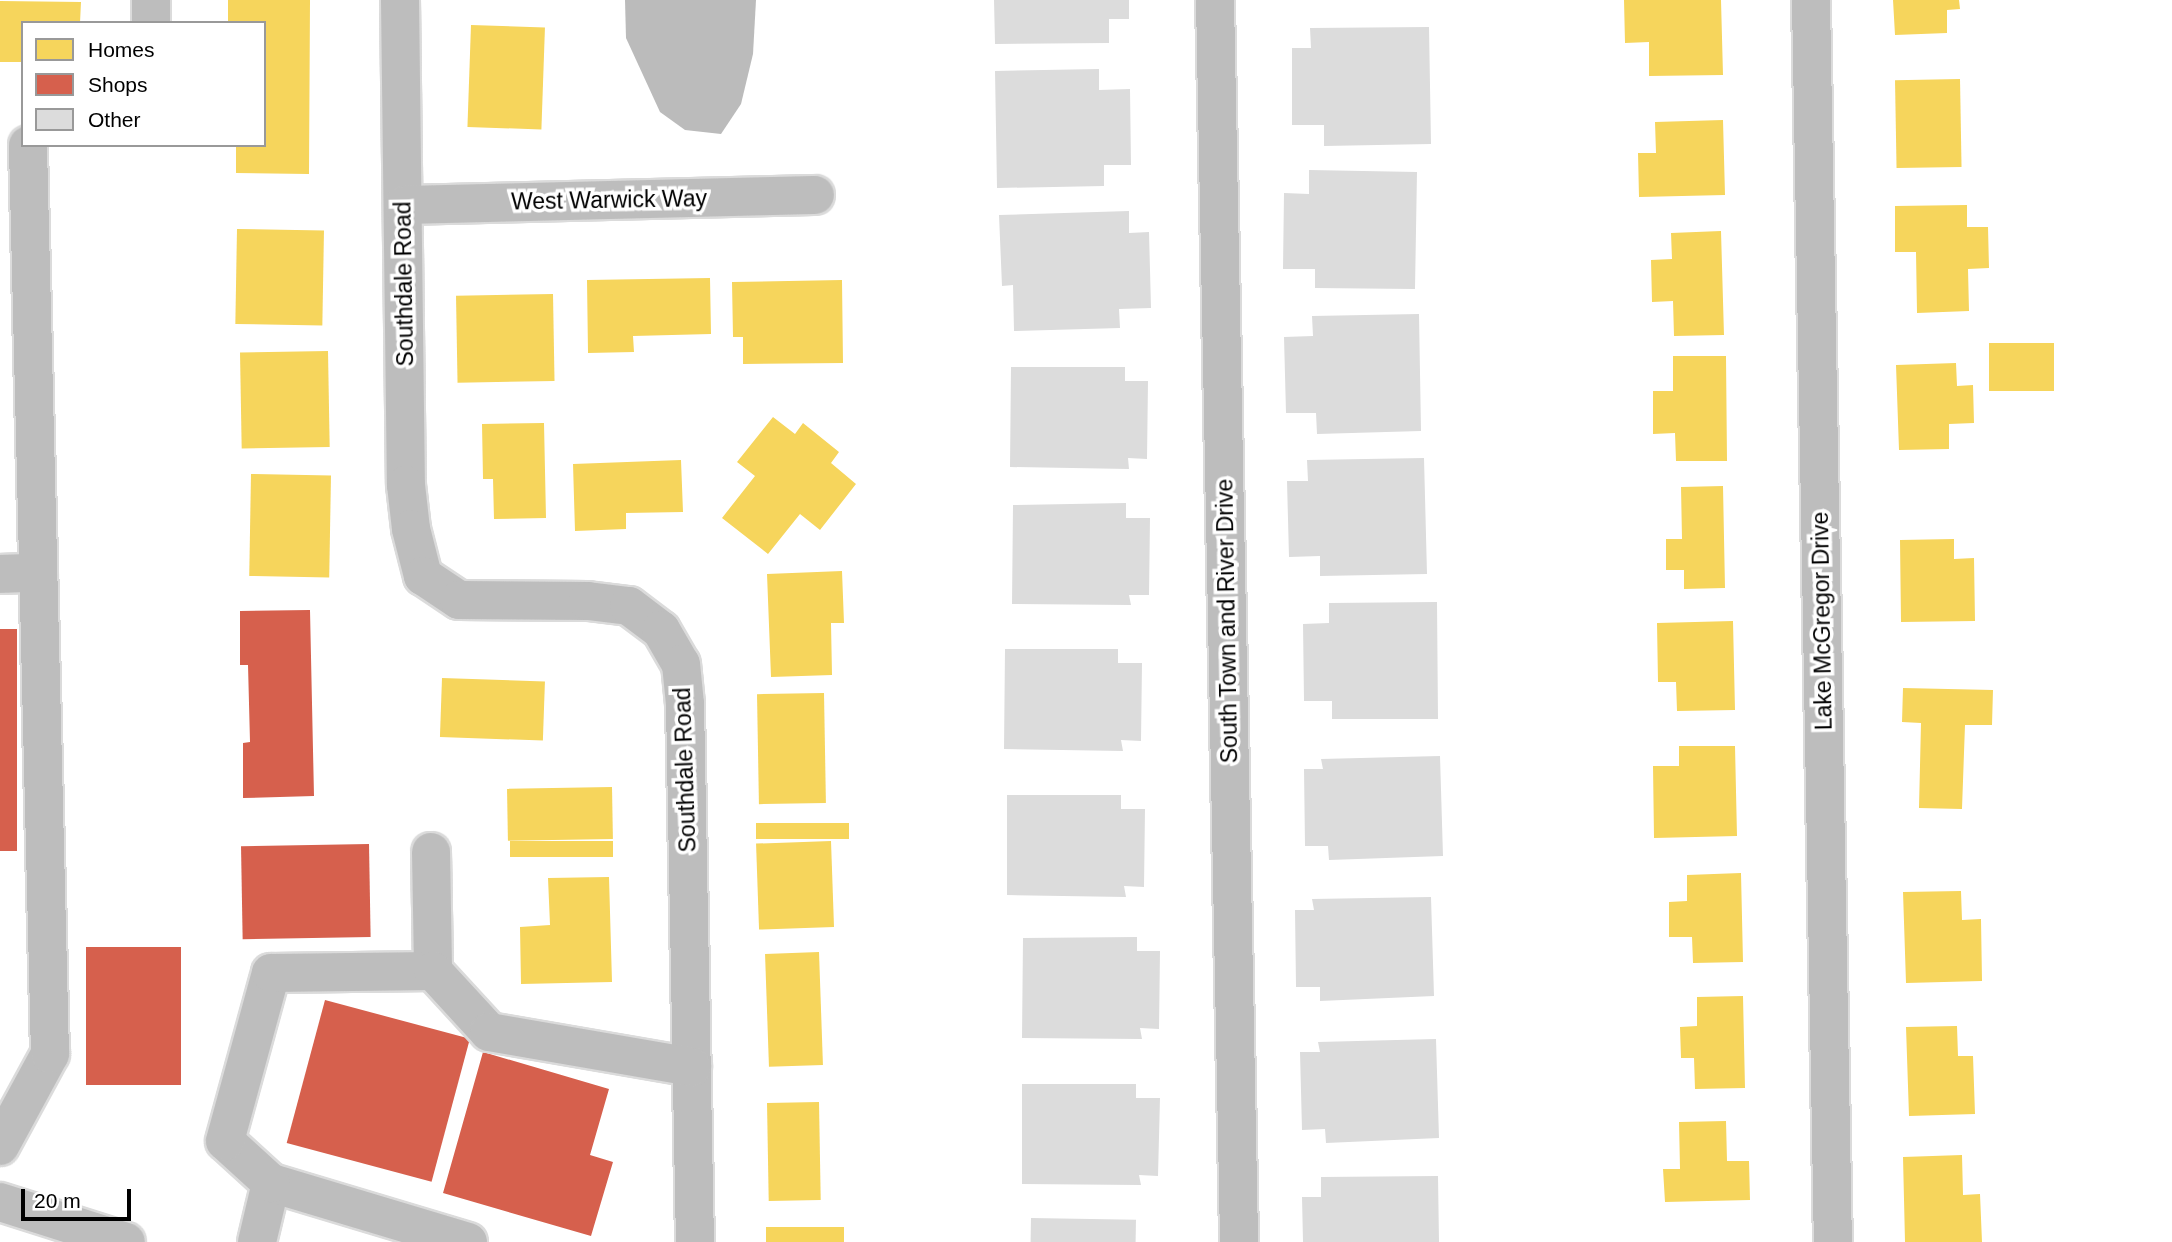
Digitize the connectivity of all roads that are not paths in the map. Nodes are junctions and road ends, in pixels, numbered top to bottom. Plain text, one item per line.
1 (151, 0) edge
2 (400, 0) edge
3 (1215, 0) edge
4 (1811, 0) edge
5 (151, 21) edge
6 (0, 143) edge
7 (21, 143) edge
8 (28, 147) edge
9 (815, 195) dead end
10 (404, 205) junction
11 (38, 573) junction
12 (0, 574) edge
13 (431, 852) dead end
14 (433, 971) junction
15 (692, 1067) junction
16 (0, 1146) edge
17 (271, 1183) junction
18 (0, 1202) edge
19 (126, 1242) edge
20 (257, 1242) edge
21 (468, 1242) edge
22 (695, 1242) edge
23 (1239, 1242) edge
24 (1833, 1242) edge

1 - 5 street
2 - 10 street, Southdale Road
3 - 23 street, South Town and River Drive
4 - 24 street, Lake McGregor Drive
6 - 7 street
8 - 11 street
9 - 10 street, West Warwick Way
10 - 15 street, Southdale Road
11 - 12 street
11 - 16 street
13 - 14 street
14 - 15 street
14 - 17 street
15 - 22 street, Southdale Road
17 - 20 street
17 - 21 street
18 - 19 street

